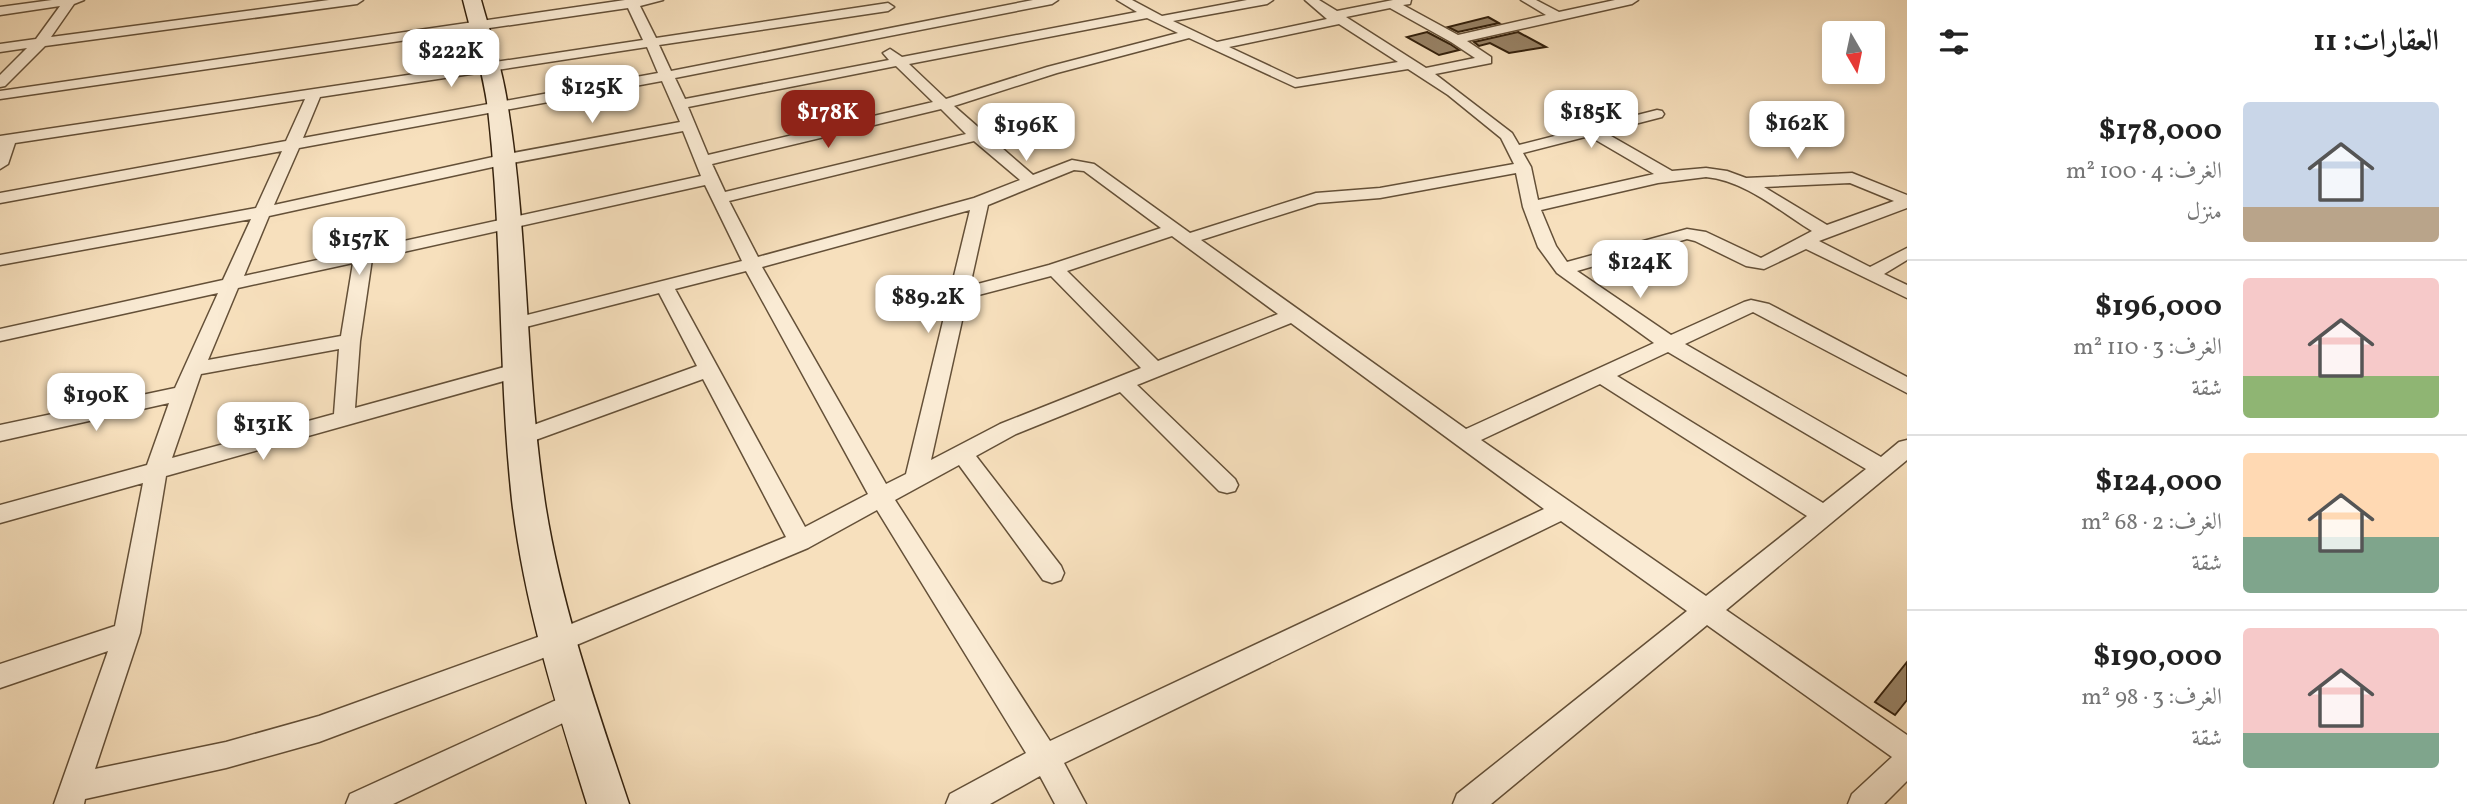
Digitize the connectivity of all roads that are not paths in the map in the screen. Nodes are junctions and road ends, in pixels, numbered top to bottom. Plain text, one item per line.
1 (73, 0) edge
2 (357, 0) edge
3 (657, 0) edge
4 (1052, 0) edge
5 (1124, 0) edge
6 (1267, 0) edge
7 (1311, 0) edge
8 (1410, 0) edge
9 (1527, 0) edge
10 (1632, 0) edge
11 (631, 2) edge
12 (1031, 2) edge
13 (885, 3) edge
14 (292, 4) edge
15 (1392, 4) junction
16 (0, 11) edge
17 (475, 13) edge
18 (1558, 16) junction
19 (1154, 17) junction
20 (1336, 18) junction
21 (912, 27) junction
22 (1190, 34) junction
23 (873, 37) junction
24 (1456, 39) junction
25 (41, 43) junction
26 (650, 44) junction
27 (1215, 46) junction
28 (0, 48) edge
29 (898, 60) junction
30 (491, 65) junction
31 (1408, 65) junction
32 (666, 76) junction
33 (1426, 76) junction
34 (0, 83) edge
35 (315, 93) junction
36 (0, 94) edge
37 (680, 104) junction
38 (944, 104) junction
39 (498, 106) junction
40 (1657, 114) dead end
41 (689, 125) junction
42 (1592, 131) junction
43 (977, 136) junction
44 (4, 140) edge
45 (292, 144) junction
46 (1519, 158) junction
47 (502, 160) junction
48 (0, 164) edge
49 (1670, 177) junction
50 (711, 180) junction
51 (1031, 181) junction
52 (1742, 183) junction
53 (0, 198) edge
54 (980, 202) junction
55 (1531, 207) junction
56 (1899, 211) edge
57 (264, 212) junction
58 (507, 224) junction
59 (1825, 231) junction
60 (1181, 234) junction
61 (1806, 243) junction
62 (1907, 253) edge
63 (363, 256) junction
64 (0, 260) edge
65 (751, 264) junction
66 (1055, 269) junction
67 (1563, 269) junction
68 (1871, 274) junction
69 (232, 286) junction
70 (664, 286) junction
71 (1907, 292) edge
72 (958, 295) junction
73 (1293, 315) junction
74 (514, 324) junction
75 (0, 335) edge
76 (349, 341) junction
77 (1668, 343) junction
78 (193, 369) junction
79 (710, 369) junction
80 (1155, 370) junction
81 (515, 371) junction
82 (1600, 374) junction
83 (1123, 383) junction
84 (1907, 386) edge
85 (183, 393) junction
86 (344, 416) junction
87 (0, 433) edge
88 (522, 437) junction
89 (1465, 439) junction
90 (961, 452) junction
91 (1899, 458) edge
92 (156, 471) junction
93 (916, 478) junction
94 (1227, 485) dead end
95 (882, 498) junction
96 (1563, 510) junction
97 (0, 514) edge
98 (1822, 514) junction
99 (800, 541) junction
100 (1052, 573) dead end
101 (1707, 610) junction
102 (127, 633) junction
103 (558, 641) junction
104 (0, 676) edge
105 (576, 703) junction
106 (1907, 751) edge
107 (1045, 758) junction
108 (1907, 761) edge
109 (72, 796) edge
110 (361, 804) edge
111 (608, 804) edge
112 (961, 804) edge
113 (1071, 804) edge
114 (1468, 804) edge
115 (1863, 804) edge

1 - 16 street
1 - 25 street
2 - 14 street
3 - 11 street
4 - 12 street
5 - 19 street
6 - 19 street
7 - 20 street
8 - 15 street
9 - 18 street
10 - 18 street
11 - 17 street
11 - 26 street
12 - 21 street
13 - 21 street
13 - 26 street
14 - 25 street
15 - 20 street
15 - 24 street
17 - 30 street
17 - 36 street
18 - 24 street
19 - 22 street
19 - 29 street
20 - 27 street
20 - 31 street
21 - 23 street
22 - 27 street
22 - 38 street
23 - 29 street
23 - 32 street
24 - 33 street
25 - 28 street
25 - 34 street
26 - 30 street
26 - 32 street
27 - 31 street
29 - 37 street
29 - 38 street
30 - 35 street
30 - 39 street
31 - 33 street
32 - 37 street
32 - 39 street
33 - 46 street
35 - 44 street
35 - 45 street
37 - 41 street
38 - 43 street
38 - 50 street
39 - 45 street
39 - 47 street
40 - 42 street
41 - 47 street
41 - 50 street
42 - 46 street
42 - 49 street
43 - 50 street
43 - 51 street
44 - 48 street
45 - 53 street
45 - 57 street
46 - 55 street
46 - 60 street
47 - 57 street
47 - 58 street
49 - 52 street
49 - 55 street
50 - 58 street
50 - 65 street
51 - 54 street
51 - 60 street
52 - 56 street
52 - 59 street
54 - 65 street
54 - 72 street
55 - 67 street
56 - 59 street
57 - 64 street
57 - 69 street
58 - 63 street
58 - 74 street
59 - 61 street
60 - 66 street
60 - 73 street
61 - 67 street
61 - 68 street
62 - 68 street
63 - 69 street
63 - 76 street
65 - 70 street
65 - 95 street
66 - 72 street
66 - 80 street
67 - 77 street
68 - 71 street
69 - 75 street
69 - 78 street
70 - 74 street
70 - 79 street
72 - 93 street
73 - 80 street
73 - 89 street
74 - 81 street
76 - 78 street
76 - 86 street
77 - 82 street
77 - 84 street
77 - 91 street
78 - 85 street
79 - 88 street
79 - 99 street
80 - 83 street
81 - 86 street
81 - 88 street
82 - 89 street
82 - 98 street
83 - 90 street
83 - 94 street
85 - 87 street
85 - 92 street
86 - 92 street
88 - 103 street
89 - 96 street
90 - 93 street
90 - 100 street
91 - 98 street
92 - 97 street
92 - 102 street
93 - 95 street
95 - 99 street
95 - 107 street
96 - 101 street
96 - 107 street
98 - 101 street
99 - 103 street
101 - 106 street
101 - 114 street
102 - 104 street
102 - 109 street
103 - 105 street
103 - 109 street
105 - 110 street
105 - 111 street
107 - 112 street
107 - 113 street
108 - 115 street

